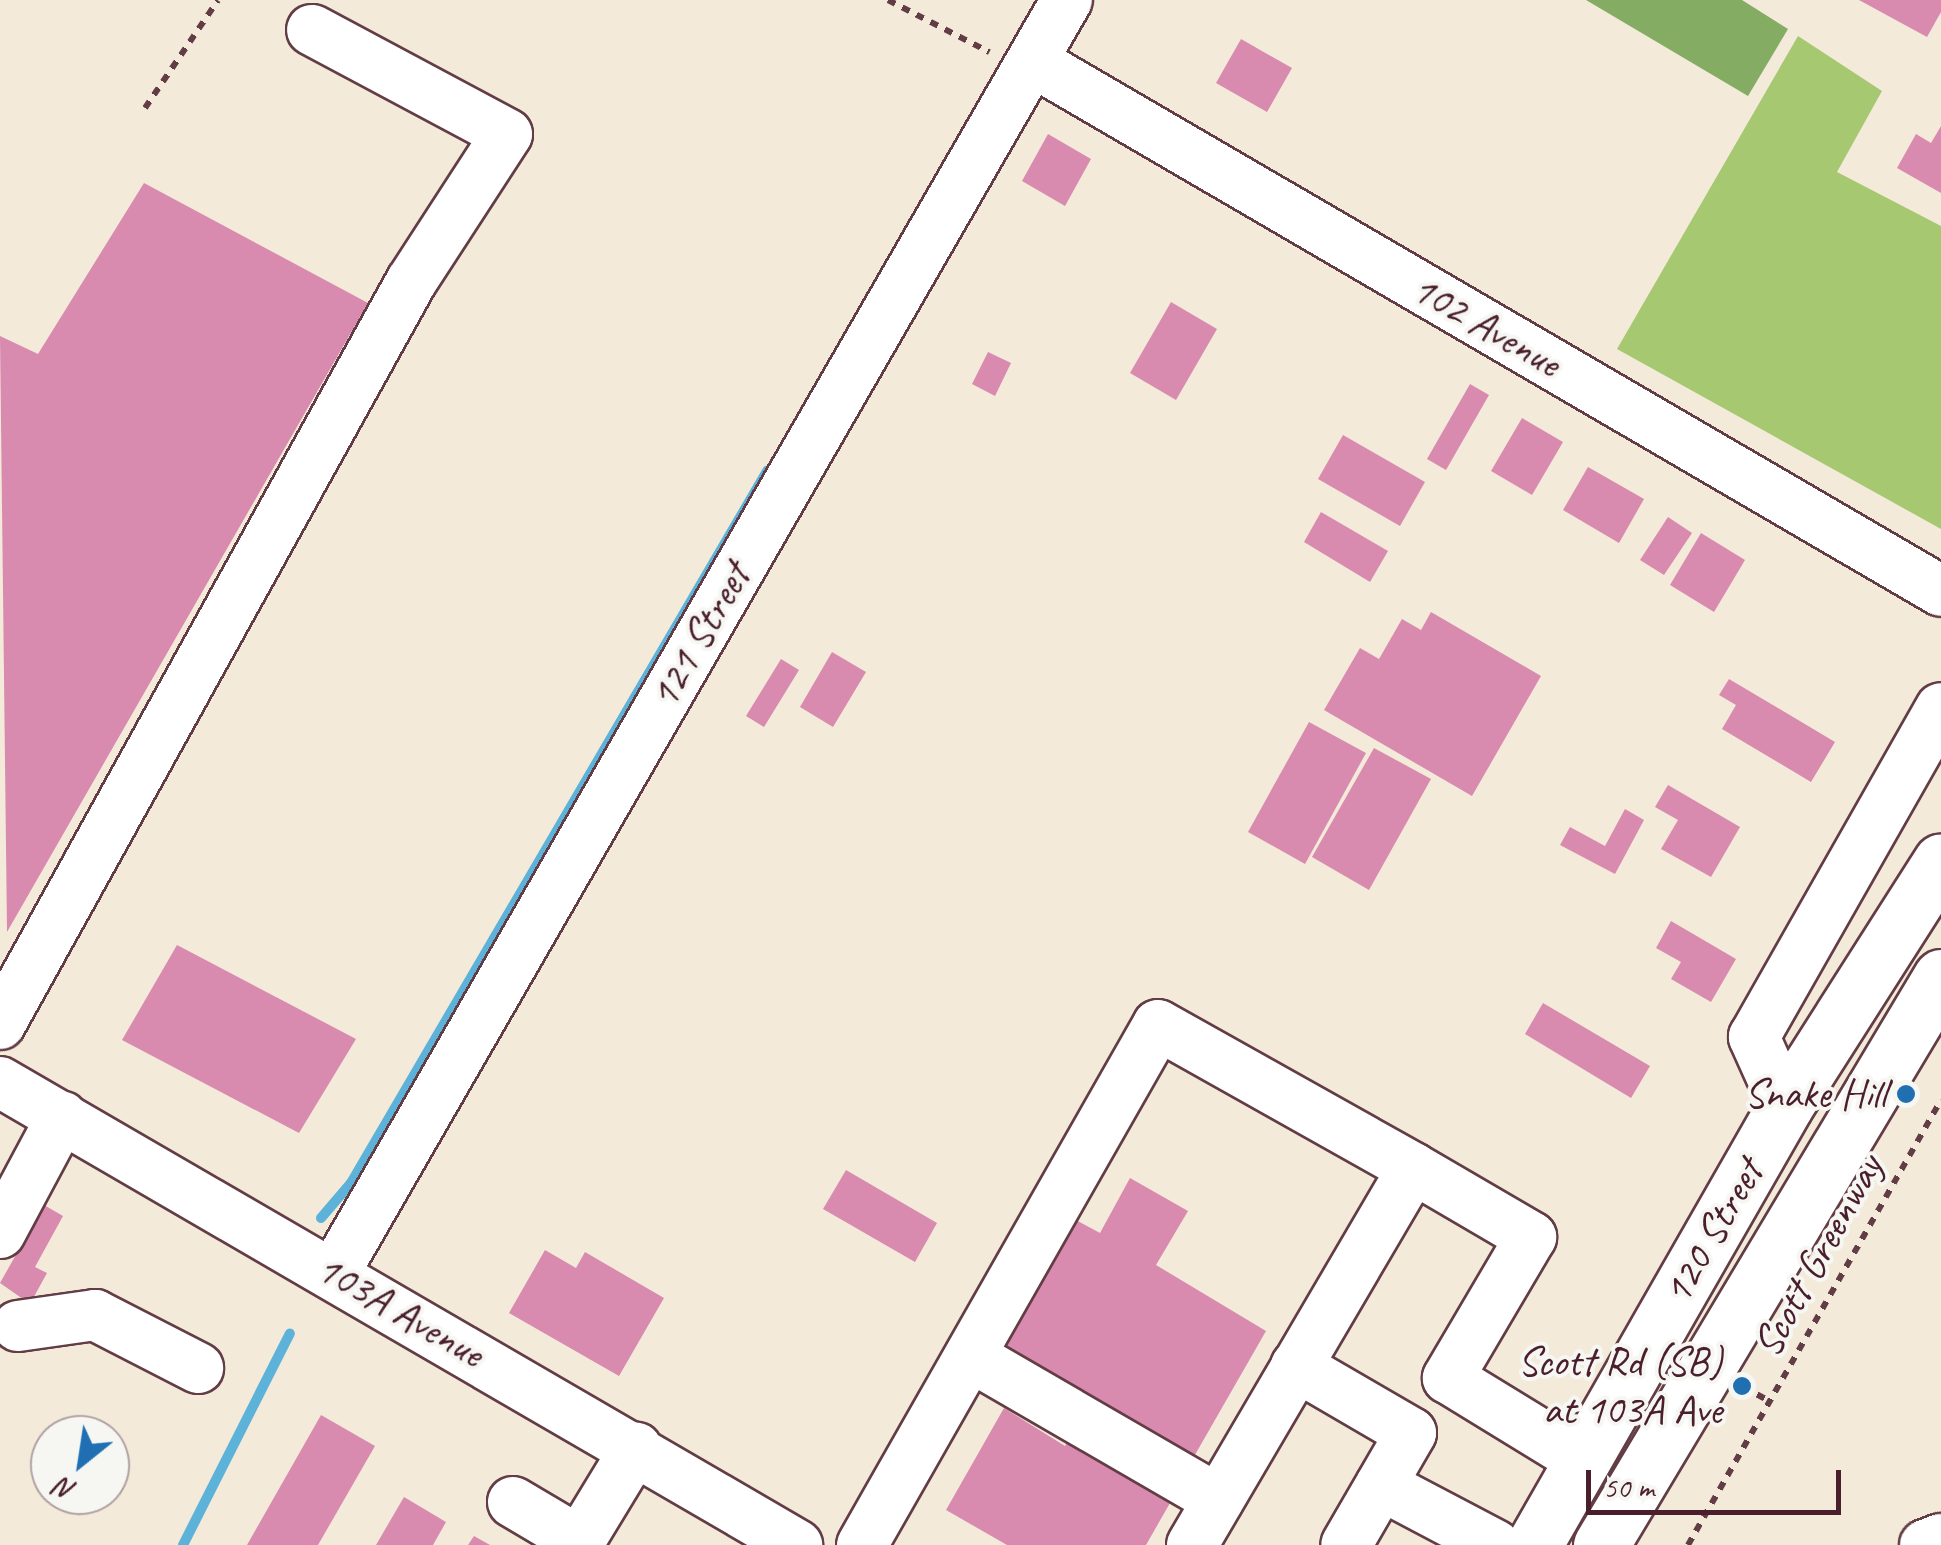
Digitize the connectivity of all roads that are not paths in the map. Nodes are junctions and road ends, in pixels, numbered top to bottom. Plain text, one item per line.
1 (1068, 0) edge
2 (312, 30) dead end
3 (1015, 60) junction
4 (1941, 592) edge
5 (1941, 708) edge
6 (1941, 862) edge
7 (13, 972) edge
8 (1941, 977) edge
9 (0, 1024) edge
10 (0, 1082) edge
11 (1785, 1106) junction
12 (62, 1117) junction
13 (1413, 1168) junction
14 (0, 1233) edge
15 (334, 1273) junction
16 (6, 1333) edge
17 (970, 1356) junction
18 (1296, 1366) junction
19 (198, 1368) dead end
20 (636, 1448) junction
21 (1582, 1460) junction
22 (1381, 1485) junction
23 (1218, 1500) junction
24 (513, 1502) dead end
25 (739, 1531) edge
26 (1941, 1539) edge
27 (578, 1543) edge
28 (797, 1545) edge
29 (862, 1545) edge
30 (1192, 1545) edge
31 (1346, 1545) edge
32 (1495, 1545) edge
33 (1534, 1545) edge
34 (1601, 1545) edge
35 (1925, 1545) edge

1 - 3 street, 121 Street
2 - 7 street
3 - 4 street, 102 Avenue
3 - 15 street, 121 Street
5 - 11 street
6 - 11 main road, 120 Street
7 - 9 street
8 - 34 main road, 120 Street
10 - 12 street, 103A Avenue
11 - 21 main road, 120 Street
12 - 14 street
12 - 15 street, 103A Avenue
13 - 17 street
13 - 18 street
13 - 21 street
15 - 20 street, 103A Avenue
16 - 19 street
17 - 23 street
17 - 29 street
18 - 22 street
18 - 23 street
20 - 25 street, 103A Avenue
20 - 27 street
21 - 33 main road, 120 Street
22 - 31 street
22 - 32 street
23 - 30 street
24 - 27 street
25 - 28 street, 103A Avenue
26 - 35 street

